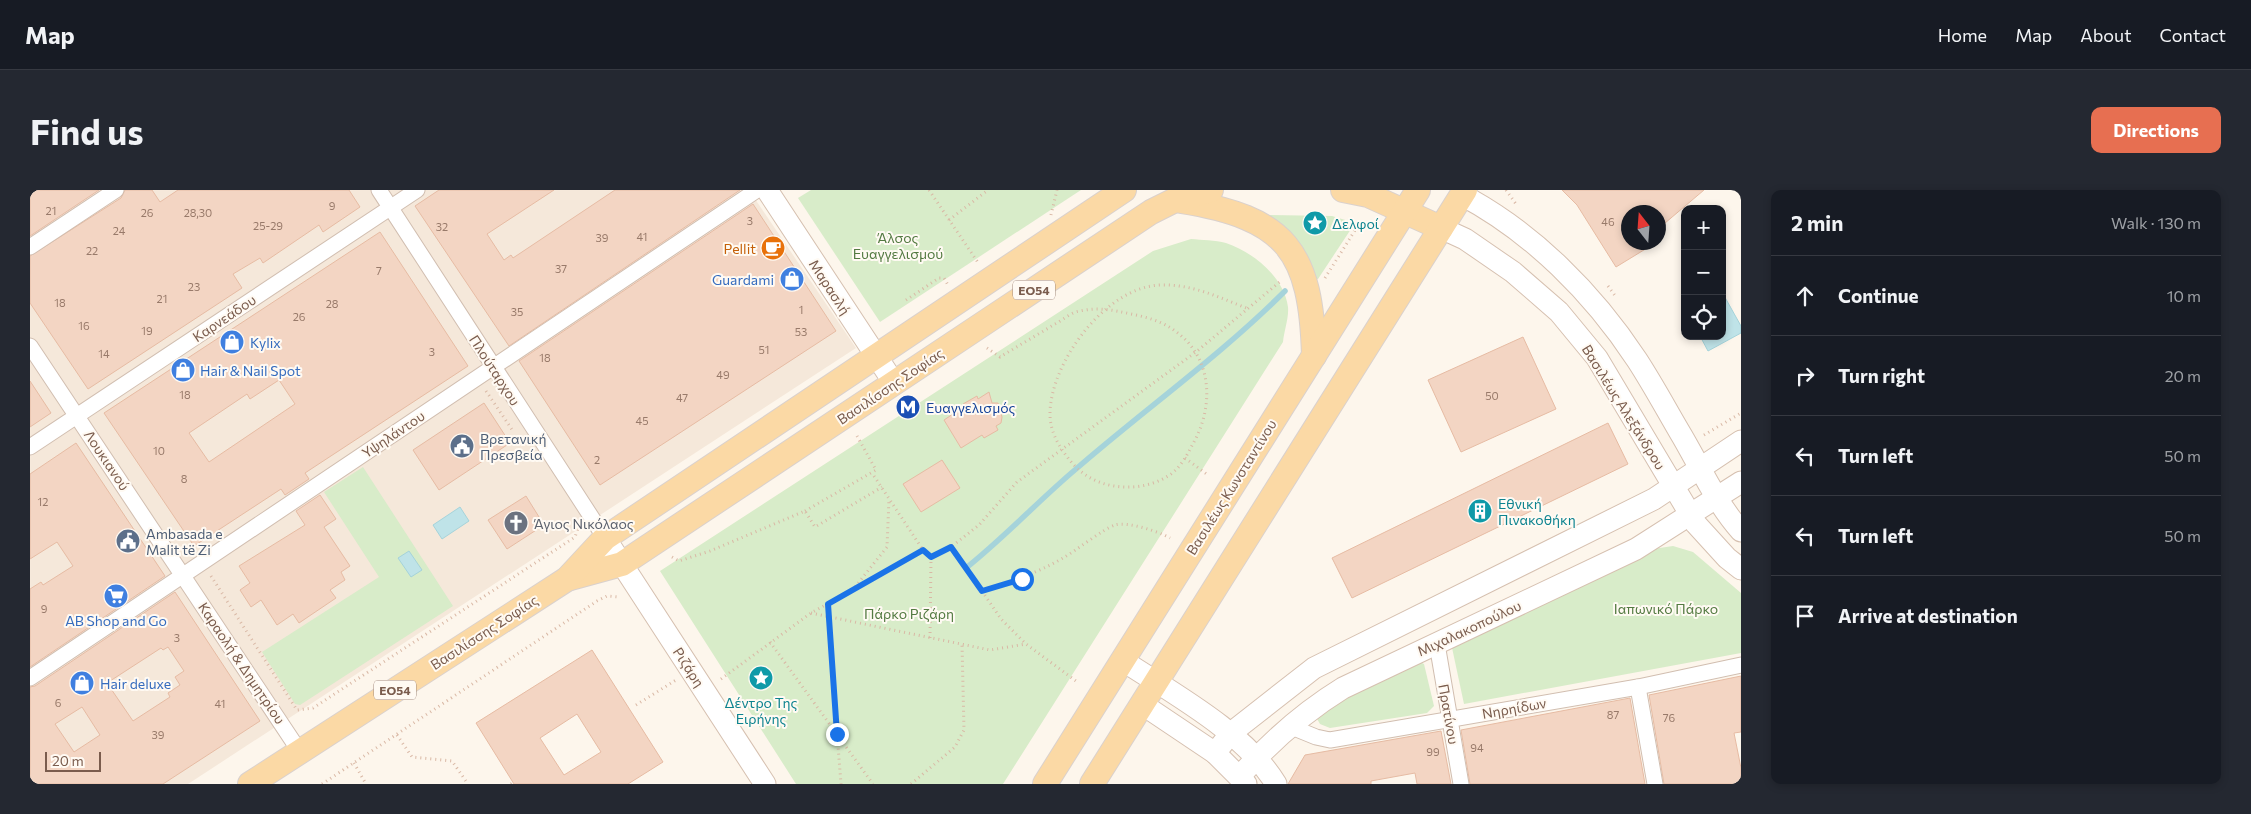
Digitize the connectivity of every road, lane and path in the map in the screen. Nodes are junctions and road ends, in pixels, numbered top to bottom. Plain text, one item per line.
1 (116, 190) edge
2 (379, 190) edge
3 (417, 190) edge
4 (757, 190) edge
5 (767, 190) edge
6 (929, 190) edge
7 (988, 190) edge
8 (1057, 190) edge
9 (1124, 190) edge
10 (1210, 190) edge
11 (1343, 190) edge
12 (1418, 190) edge
13 (1459, 192) edge
14 (1175, 200) junction
15 (391, 207) junction
16 (1405, 210) junction
17 (1057, 215) dead end
18 (949, 220) junction
19 (1360, 224) dead end
20 (1442, 228) junction
21 (30, 247) edge
22 (980, 266) dead end
23 (1287, 278) dead end
24 (950, 288) dead end
25 (1308, 290) junction
26 (906, 300) dead end
27 (1106, 308) junction
28 (1249, 309) junction
29 (30, 346) edge
30 (987, 348) dead end
31 (1196, 352) junction
32 (876, 356) junction
33 (1314, 356) junction
34 (493, 367) junction
35 (478, 378) junction
36 (894, 384) junction
37 (77, 416) junction
38 (515, 433) dead end
39 (856, 436) dead end
40 (1741, 441) edge
41 (30, 446) edge
42 (1061, 449) junction
43 (1185, 458) junction
44 (1699, 469) junction
45 (1208, 475) dead end
46 (874, 476) dead end
47 (1741, 482) edge
48 (1672, 486) junction
49 (882, 487) junction
50 (1718, 497) junction
51 (889, 499) junction
52 (805, 511) junction
53 (1691, 515) junction
54 (573, 520) dead end
55 (1741, 531) edge
56 (1170, 538) dead end
57 (951, 547) junction
58 (923, 550) junction
59 (613, 551) junction
60 (672, 556) dead end
61 (931, 557) junction
62 (202, 562) junction
63 (1741, 569) edge
64 (183, 575) junction
65 (853, 589) junction
66 (982, 591) junction
67 (620, 597) dead end
68 (828, 604) junction
69 (811, 613) junction
70 (828, 617) junction
71 (930, 638) junction
72 (770, 642) junction
73 (962, 644) junction
74 (1026, 644) junction
75 (1437, 644) junction
76 (1122, 660) junction
77 (1741, 665) edge
78 (30, 678) edge
79 (721, 679) dead end
80 (1076, 681) dead end
81 (1156, 682) junction
82 (1638, 687) junction
83 (658, 691) dead end
84 (1142, 704) junction
85 (636, 705) dead end
86 (1449, 719) junction
87 (1288, 726) junction
88 (1231, 733) junction
89 (837, 734) junction
90 (397, 735) junction
91 (300, 752) junction
92 (1215, 753) junction
93 (1256, 758) junction
94 (354, 763) junction
95 (1243, 780) edge
96 (250, 784) edge
97 (322, 784) edge
98 (366, 784) edge
99 (468, 784) edge
100 (764, 784) edge
101 (841, 784) edge
102 (873, 784) edge
103 (911, 784) edge
104 (1045, 784) edge
105 (1092, 784) edge
106 (1277, 784) edge
107 (1461, 784) edge
108 (1655, 784) edge

1 - 21 street
2 - 15 street, Πλούταρχου
3 - 15 street, Καρνεάδου
4 - 34 street, Υψηλάντου
5 - 32 main road, Μαρασλή
6 - 18 path
7 - 18 path
8 - 17 path
9 - 32 main road, Βασιλίσσης Σοφίας / ΕΟ54
10 - 14 main road, Βασιλίσσης Σοφίας / ΕΟ54
11 - 16 main road
12 - 16 main road, Βασιλέως Κωνσταντίνου
13 - 20 main road
13 - 44 main road
14 - 25 main road
14 - 36 main road, Βασιλίσσης Σοφίας / ΕΟ54
15 - 34 street, Πλούταρχου
15 - 37 street, Καρνεάδου
16 - 20 main road
16 - 33 main road, Βασιλέως Κωνσταντίνου
18 - 22 path
19 - 25 path
20 - 48 main road, Βασιλέως Αλεξάνδρου
20 - 81 main road
23 - 28 path
24 - 26 path
25 - 33 main road
27 - 28 path
27 - 30 path
27 - 31 path
27 - 42 path
28 - 31 path
29 - 37 street, Λουκιανού
31 - 42 path
31 - 43 path
32 - 36 main road, Μαρασλή
32 - 59 main road, Βασιλίσσης Σοφίας / ΕΟ54
33 - 76 main road, Βασιλέως Κωνσταντίνου
34 - 35 street, Υψηλάντου
34 - 59 street, Πλούταρχου
35 - 38 path
35 - 62 street, Υψηλάντου
36 - 59 main road, Βασιλίσσης Σοφίας / ΕΟ54
37 - 41 street, Καρνεάδου
37 - 64 street, Λουκιανού
39 - 52 path
40 - 44 main road
42 - 43 path
42 - 57 path
43 - 45 path
44 - 48 main road
44 - 50 main road
46 - 49 path
47 - 50 main road, Μιχαλακοπούλου
48 - 53 main road, Βασιλέως Αλεξάνδρου
48 - 88 main road
49 - 51 path
49 - 52 path
50 - 53 main road, Μιχαλακοπούλου
50 - 55 main road
51 - 58 path
51 - 65 path
52 - 60 path
53 - 63 main road, Βασιλέως Αλεξάνδρου
53 - 75 main road, Μιχαλακοπούλου
54 - 62 path
56 - 66 path
57 - 61 path
57 - 66 path
58 - 61 path
58 - 65 path
59 - 91 main road, Βασιλίσσης Σοφίας / ΕΟ54
59 - 100 main road, Ριζάρη
61 - 71 path
62 - 64 street, Υψηλάντου
64 - 78 street, Υψηλάντου
64 - 91 street, Καραολή & Δημητρίου
65 - 68 path
66 - 74 path
67 - 90 path
68 - 69 path
68 - 70 path
69 - 70 path
69 - 72 path
70 - 71 path
70 - 89 path
71 - 73 path
72 - 79 path
72 - 89 path
73 - 74 path
73 - 103 path
74 - 80 path
75 - 86 street, Πρατίνου
75 - 87 main road, Μιχαλακοπούλου
76 - 81 main road
76 - 104 main road, Βασιλέως Κωνσταντίνου
77 - 82 street, Νηρηίδων
81 - 84 main road
81 - 88 main road
82 - 86 street, Νηρηίδων
82 - 108 street
83 - 85 path
84 - 92 main road, Μιχαλακοπούλου
84 - 105 main road
86 - 87 street, Νηρηίδων
86 - 107 street, Πρατίνου
87 - 93 main road, Μιχαλακοπούλου
87 - 106 main road
88 - 92 main road
88 - 93 main road
89 - 101 path
89 - 102 path
90 - 94 path
90 - 99 path
91 - 96 main road, Βασιλίσσης Σοφίας / ΕΟ54
92 - 95 main road, Μιχαλακοπούλου
93 - 95 main road, Μιχαλακοπούλου
93 - 106 main road
94 - 97 path
94 - 98 path

